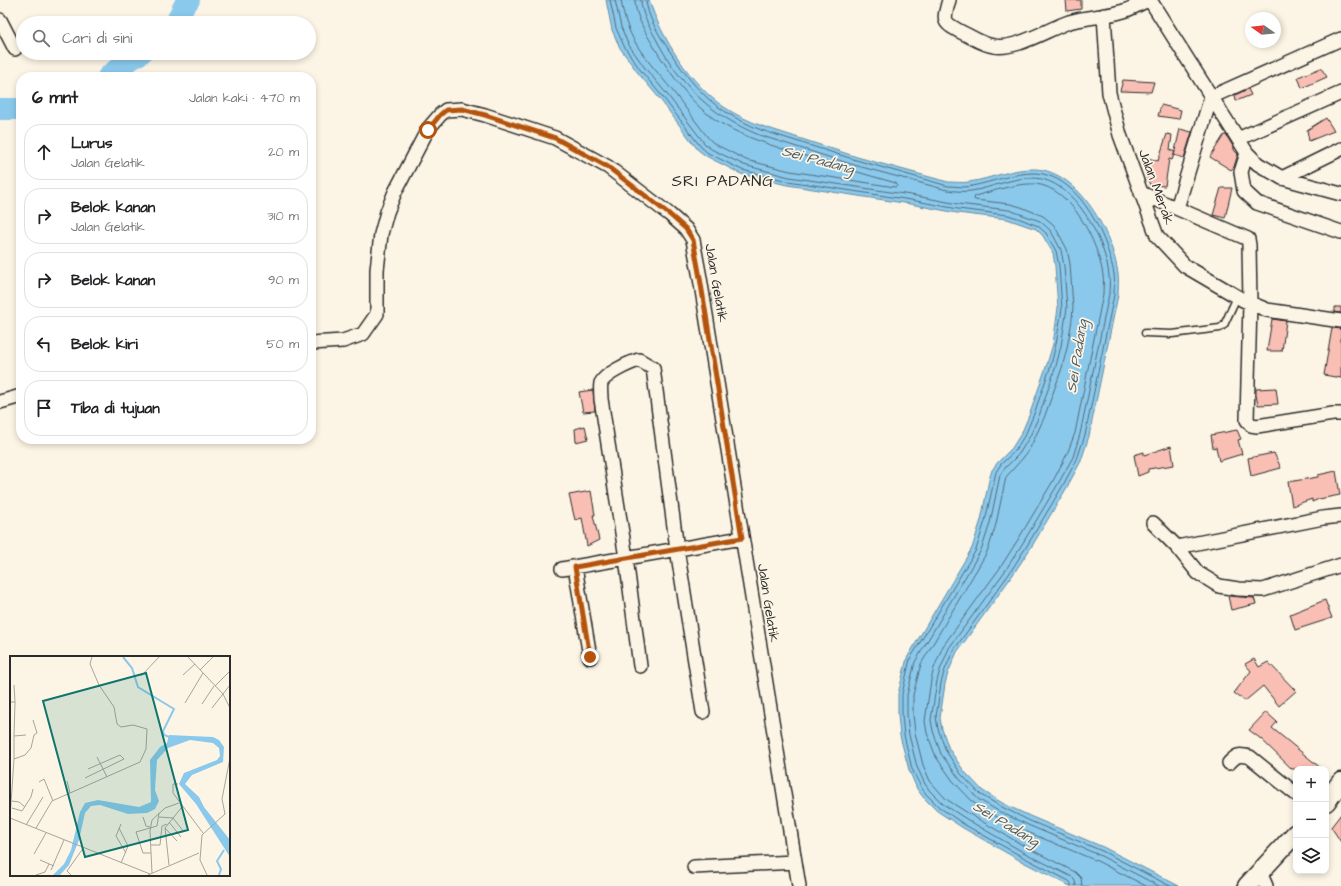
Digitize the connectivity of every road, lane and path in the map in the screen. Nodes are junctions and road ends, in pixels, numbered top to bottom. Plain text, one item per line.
1 (949, 0) edge
2 (1149, 0) edge
3 (1104, 15) junction
4 (0, 20) edge
5 (1341, 38) edge
6 (15, 49) dead end
7 (1341, 93) edge
8 (1211, 97) junction
9 (1238, 139) junction
10 (1341, 149) edge
11 (1247, 153) junction
12 (1282, 178) junction
13 (1141, 192) junction
14 (1341, 194) edge
15 (1177, 208) junction
16 (1341, 232) edge
17 (1237, 297) junction
18 (1250, 303) junction
19 (1341, 321) edge
20 (1145, 333) dead end
21 (316, 342) edge
22 (16, 397) edge
23 (0, 402) edge
24 (1341, 414) edge
25 (1341, 516) edge
26 (1153, 523) dead end
27 (742, 538) junction
28 (1177, 547) junction
29 (677, 549) junction
30 (626, 558) junction
31 (1341, 565) edge
32 (575, 567) junction
33 (562, 569) dead end
34 (590, 657) dead end
35 (640, 666) dead end
36 (703, 712) dead end
37 (1229, 763) dead end
38 (1341, 782) edge
39 (1293, 792) edge
40 (1329, 798) edge
41 (1293, 838) edge
42 (795, 862) junction
43 (694, 867) dead end
44 (1263, 879) edge
45 (799, 886) edge
46 (1247, 886) edge

1 - 3 street
2 - 3 street
2 - 8 street
3 - 13 street, Jalan Merak
4 - 6 street
5 - 8 street
7 - 9 street
8 - 9 street
8 - 15 street
9 - 11 street
10 - 12 street
11 - 12 street
11 - 16 street
12 - 14 street
13 - 15 street
13 - 17 street, Jalan Merak
15 - 18 street
17 - 18 street, Jalan Merak
17 - 20 lane
18 - 19 street, Jalan Merak
18 - 24 street
21 - 27 street, Jalan Gelatik
22 - 23 street
25 - 28 street
26 - 28 street
27 - 29 street
27 - 42 street, Jalan Gelatik
28 - 31 street
29 - 30 street
29 - 30 street
29 - 36 street
30 - 32 street
30 - 35 street
32 - 33 street
32 - 34 street
37 - 39 street
38 - 40 main road
41 - 44 main road
42 - 43 street
42 - 45 street, Jalan Gelatik
44 - 46 main road

